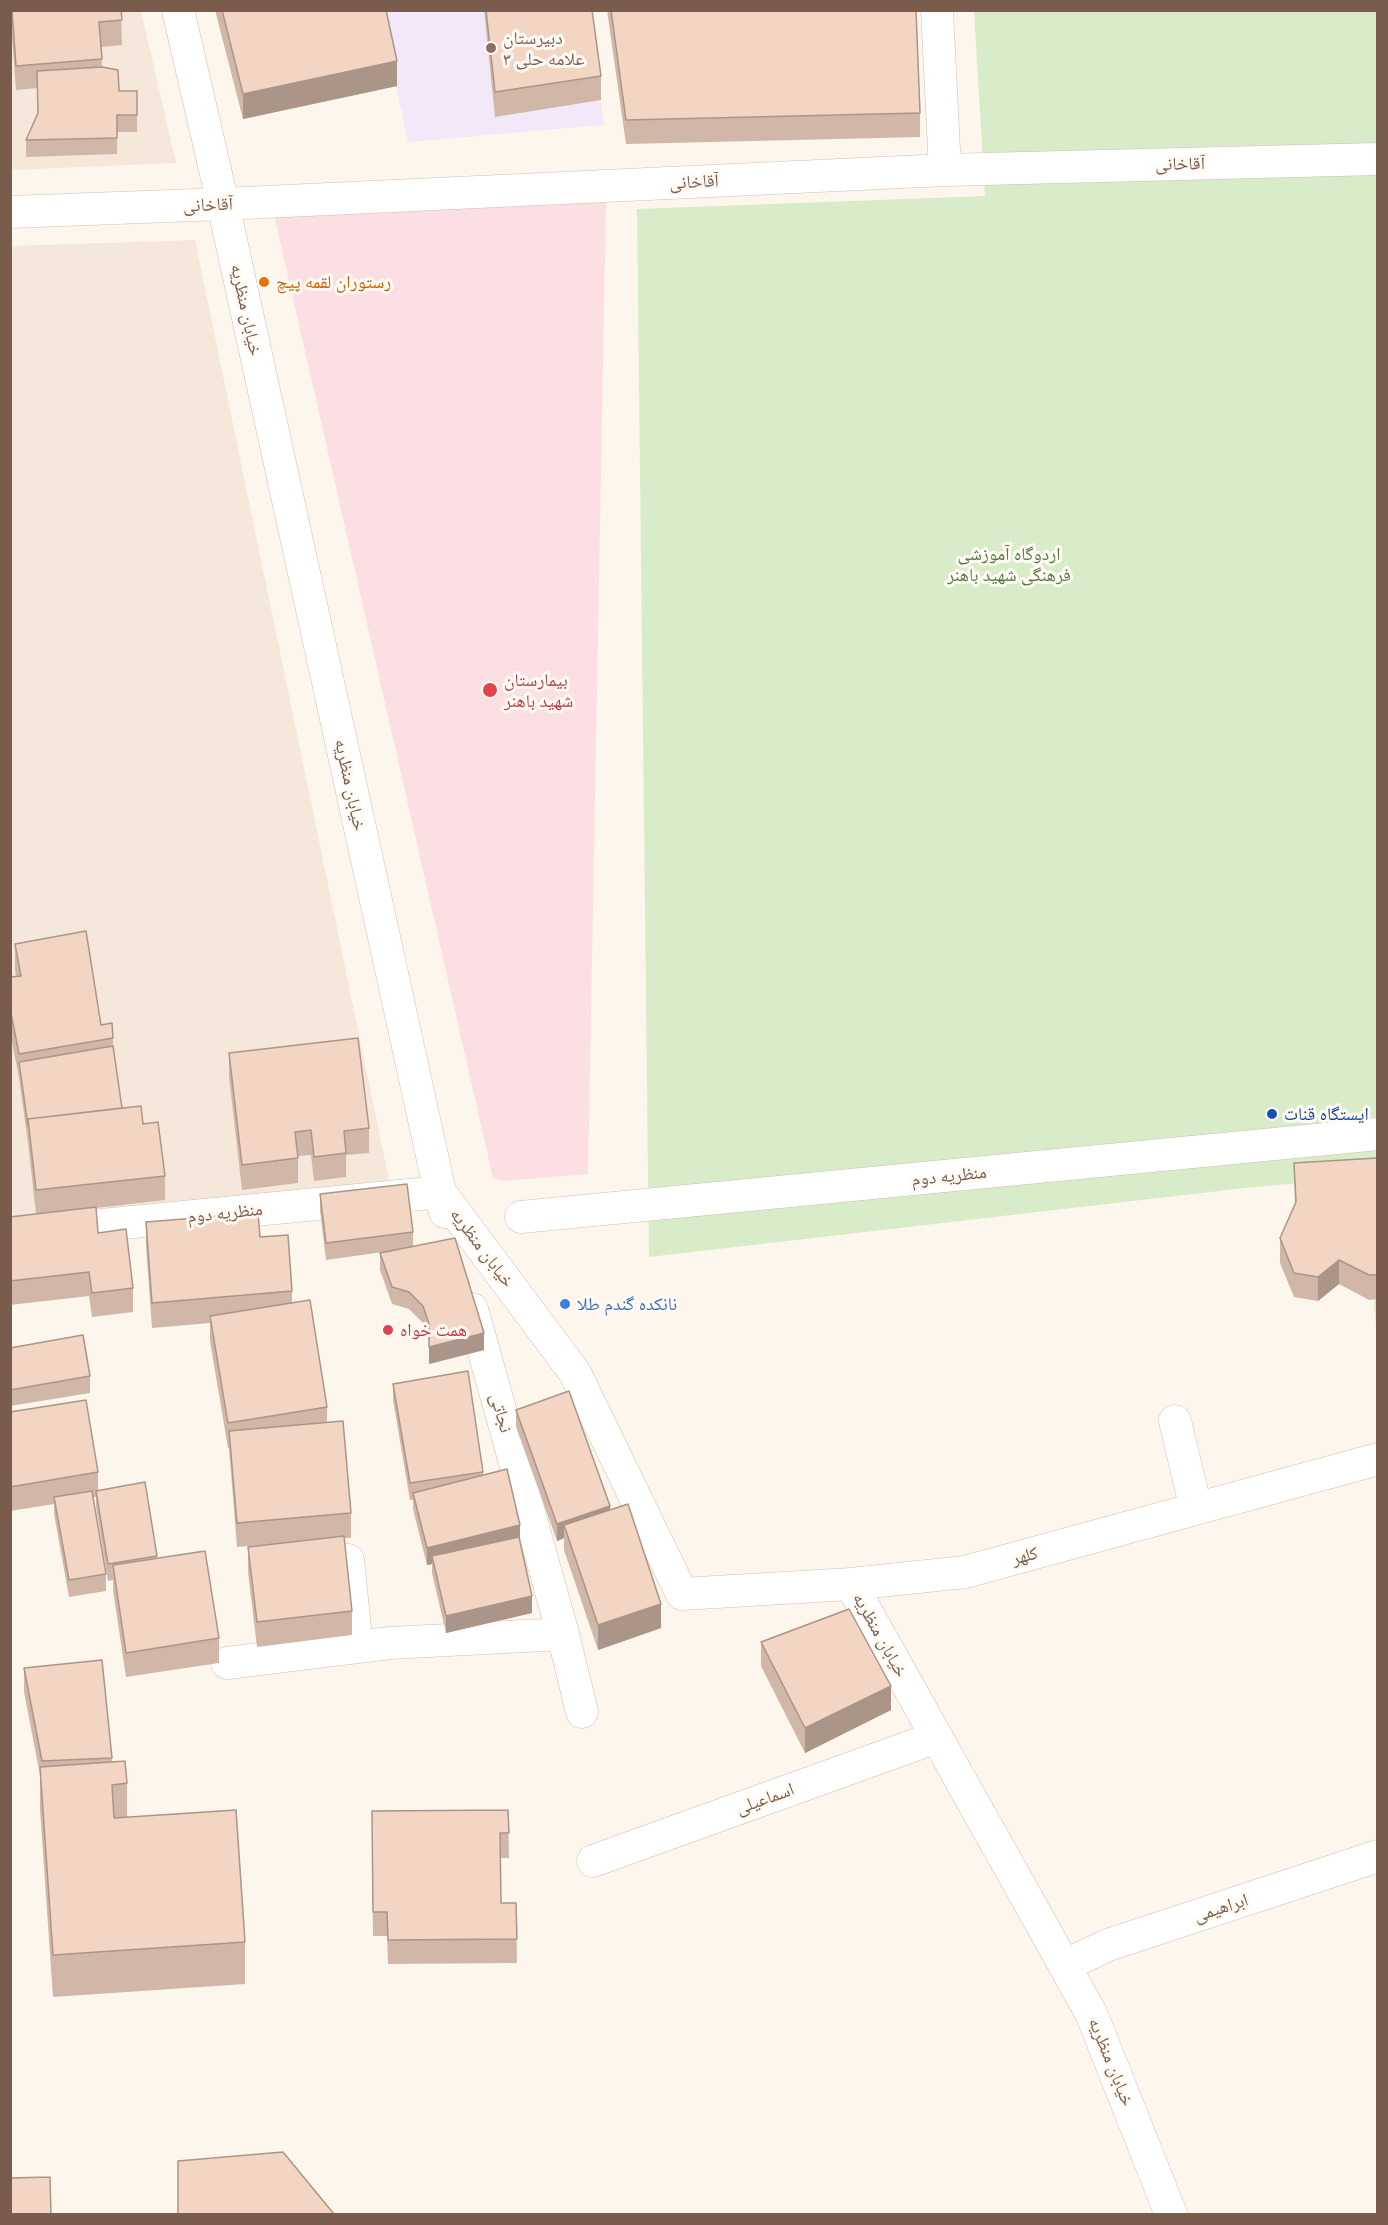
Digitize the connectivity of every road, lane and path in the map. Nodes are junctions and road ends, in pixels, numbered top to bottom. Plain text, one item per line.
1 (178, 10) edge
2 (937, 10) edge
3 (1377, 159) edge
4 (945, 170) junction
5 (223, 204) junction
6 (10, 212) edge
7 (1377, 1134) edge
8 (440, 1192) junction
9 (521, 1217) dead end
10 (10, 1234) edge
11 (1175, 1421) dead end
12 (1377, 1459) edge
13 (1196, 1509) junction
14 (348, 1560) edge
15 (851, 1584) junction
16 (562, 1634) junction
17 (357, 1647) junction
18 (227, 1663) dead end
19 (582, 1712) dead end
20 (937, 1737) junction
21 (1377, 1856) edge
22 (593, 1861) dead end
23 (1066, 1965) junction
24 (1171, 2214) edge

1 - 5 street, خیابان منظریه
2 - 4 street
3 - 4 street, آقاخانی
4 - 5 street, آقاخانی
5 - 6 street, آقاخانی
5 - 8 street, خیابان منظریه
7 - 9 street, منظریه دوم
8 - 10 street, منظریه دوم
8 - 15 street, خیابان منظریه
8 - 16 street, نجاتی
11 - 13 street
12 - 13 street, کلهر
13 - 15 street, کلهر
14 - 17 street
15 - 20 street, خیابان منظریه
16 - 17 street
16 - 19 street, نجاتی
17 - 18 street
20 - 22 street, اسماعیلی
20 - 23 street, خیابان منظریه
21 - 23 street, ابراهیمی
23 - 24 street, خیابان منظریه

